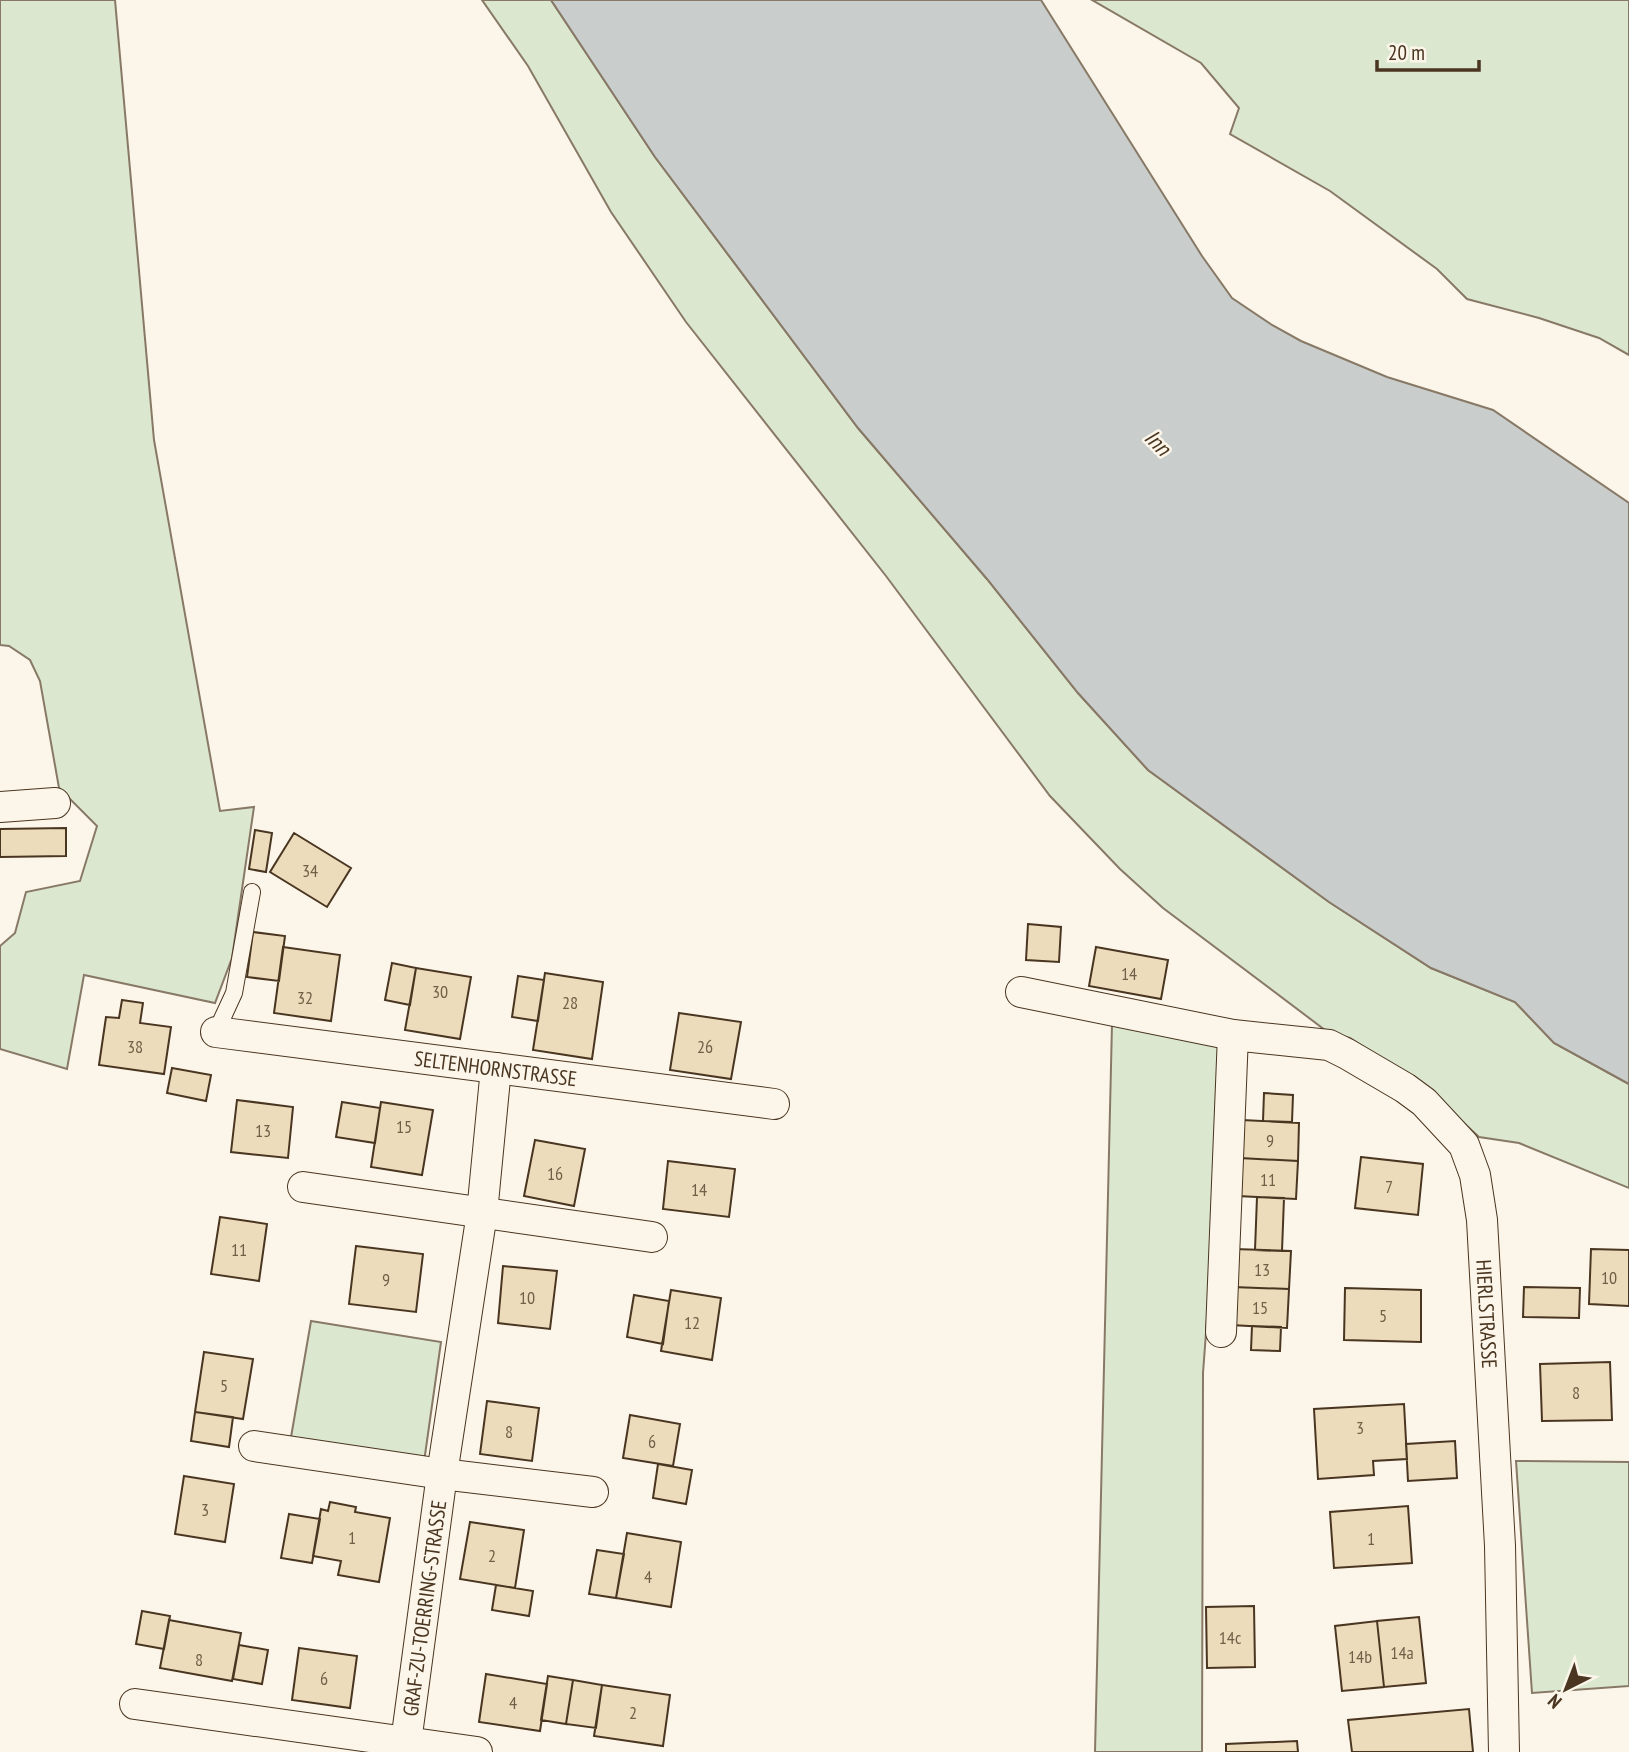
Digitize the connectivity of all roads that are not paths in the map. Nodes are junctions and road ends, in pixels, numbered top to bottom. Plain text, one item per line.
1 (55, 803) dead end
2 (0, 807) edge
3 (251, 892) dead end
4 (1021, 992) dead end
5 (216, 1032) joint
6 (1233, 1035) junction
7 (496, 1068) junction
8 (774, 1104) dead end
9 (303, 1187) dead end
10 (482, 1213) junction
11 (652, 1237) dead end
12 (1221, 1332) dead end
13 (254, 1447) dead end
14 (442, 1474) junction
15 (593, 1492) dead end
16 (135, 1704) dead end
17 (406, 1742) junction
18 (477, 1752) edge
19 (1504, 1752) edge

1 - 2 street
3 - 5 lane
4 - 6 street, HIERLSTRASSE
5 - 7 street, SELTENHORNSTRASSE
6 - 12 street
6 - 19 street, HIERLSTRASSE
7 - 8 street, SELTENHORNSTRASSE
7 - 10 street, GRAF-ZU-TOERRING-STRASSE
9 - 10 street
10 - 11 street
10 - 14 street, GRAF-ZU-TOERRING-STRASSE
13 - 14 street, GRAF-ZU-TOERRING-STRASSE
14 - 15 street, GRAF-ZU-TOERRING-STRASSE
14 - 17 street, GRAF-ZU-TOERRING-STRASSE
16 - 17 street
17 - 18 street

